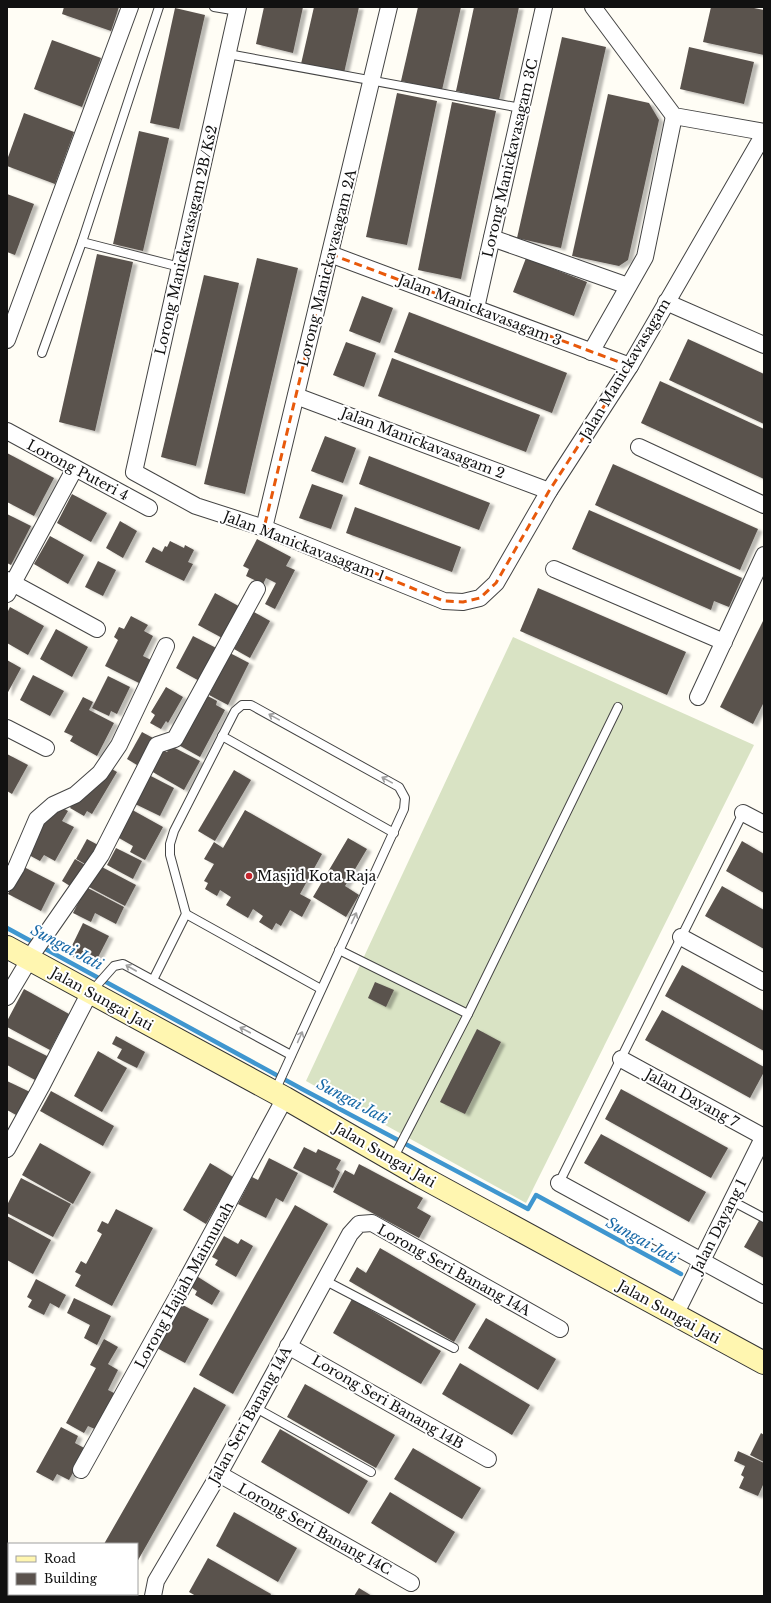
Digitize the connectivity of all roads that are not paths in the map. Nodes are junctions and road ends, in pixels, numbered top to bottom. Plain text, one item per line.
1 (130, 7) edge
2 (159, 7) edge
3 (214, 7) edge
4 (389, 7) edge
5 (544, 7) edge
6 (593, 7) edge
7 (238, 9) edge
8 (228, 54) junction
9 (372, 81) junction
10 (521, 108) junction
11 (674, 116) junction
12 (764, 133) edge
13 (492, 238) junction
14 (82, 242) junction
15 (330, 254) junction
16 (180, 267) junction
17 (628, 286) junction
18 (666, 302) junction
19 (476, 308) junction
20 (7, 340) edge
21 (764, 345) edge
22 (592, 352) junction
23 (42, 353) dead end
24 (630, 366) junction
25 (296, 396) junction
26 (7, 431) edge
27 (639, 447) dead end
28 (75, 468) junction
29 (134, 472) joint
30 (549, 491) junction
31 (764, 505) edge
32 (149, 508) dead end
33 (264, 528) junction
34 (764, 555) edge
35 (554, 569) dead end
36 (9, 586) edge
37 (257, 589) dead end
38 (480, 598) joint
39 (97, 629) dead end
40 (724, 642) junction
41 (166, 646) dead end
42 (698, 697) dead end
43 (618, 707) dead end
44 (7, 728) edge
45 (222, 736) junction
46 (46, 748) dead end
47 (743, 813) joint
48 (764, 824) edge
49 (394, 833) junction
50 (7, 883) edge
51 (186, 914) junction
52 (681, 937) junction
53 (7, 947) edge
54 (36, 949) junction
55 (339, 950) junction
56 (153, 980) junction
57 (764, 982) edge
58 (95, 987) junction
59 (321, 989) junction
60 (7, 997) edge
61 (468, 1014) junction
62 (292, 1055) junction
63 (621, 1059) junction
64 (280, 1092) junction
65 (764, 1137) edge
66 (7, 1149) edge
67 (396, 1155) junction
68 (559, 1183) joint
69 (732, 1201) junction
70 (764, 1218) edge
71 (350, 1234) joint
72 (702, 1261) junction
73 (324, 1280) junction
74 (764, 1294) edge
75 (675, 1315) junction
76 (560, 1329) dead end
77 (288, 1346) junction
78 (454, 1348) dead end
79 (764, 1363) edge
80 (254, 1407) junction
81 (488, 1459) dead end
82 (81, 1470) dead end
83 (371, 1472) dead end
84 (219, 1474) junction
85 (411, 1583) dead end
86 (152, 1596) edge

1 - 20 street
2 - 14 lane
3 - 7 lane
4 - 9 street, Lorong Manickavasagam 2A
5 - 10 street, Lorong Manickavasagam 3C
6 - 11 street
7 - 8 street, Lorong Manickavasagam 2B/Ks2
8 - 9 lane
8 - 16 street, Lorong Manickavasagam 2B/Ks2
9 - 10 lane
9 - 15 street, Lorong Manickavasagam 2A
10 - 13 street, Lorong Manickavasagam 3C
11 - 12 street
11 - 17 street
12 - 18 street, Jalan Manickavasagam
13 - 17 street
13 - 19 street, Lorong Manickavasagam 3C
14 - 16 lane
14 - 23 lane
15 - 19 street, Jalan Manickavasagam 3
15 - 25 street, Lorong Manickavasagam 2A
16 - 29 street, Lorong Manickavasagam 2B/Ks2
17 - 22 street
18 - 21 street
18 - 24 street, Jalan Manickavasagam
19 - 22 street, Jalan Manickavasagam 3
22 - 24 street, Jalan Manickavasagam 3
24 - 30 street, Jalan Manickavasagam
25 - 30 street, Jalan Manickavasagam 2
25 - 33 street, Lorong Manickavasagam 2A
26 - 28 street, Lorong Puteri 4
27 - 31 street
28 - 32 street, Lorong Puteri 4
28 - 36 street
29 - 33 street, Jalan Manickavasagam 1
30 - 38 street, Jalan Manickavasagam
33 - 38 street, Jalan Manickavasagam 1
34 - 40 street
35 - 40 street
36 - 39 street
37 - 54 street
40 - 42 street
41 - 50 street
43 - 61 lane
44 - 46 street
45 - 49 lane
49 -> 45 lane
45 - 51 lane
47 - 48 street
47 - 52 lane
55 -> 49 lane
51 - 56 lane
51 - 59 lane
52 - 57 street
52 - 63 lane
53 - 54 main road, Jalan Sungai Jati
54 - 58 main road, Jalan Sungai Jati
54 - 60 street
55 - 59 lane
55 - 61 lane
56 -> 58 lane
62 -> 56 lane
58 - 64 main road, Jalan Sungai Jati
58 - 66 street
62 -> 59 lane
61 - 67 lane
62 - 64 lane
63 - 65 street, Jalan Dayang 7
63 - 68 lane
64 - 67 main road, Jalan Sungai Jati
64 - 82 street, Lorong Hajjah Maimunah
65 - 69 street, Jalan Dayang 1
67 - 75 main road, Jalan Sungai Jati
68 - 72 street
69 - 70 lane
69 - 72 street, Jalan Dayang 1
71 - 73 street, Jalan Seri Banang 14A
71 - 76 street, Lorong Seri Banang 14A
72 - 74 street
72 - 75 street, Jalan Dayang 1
73 - 77 street, Jalan Seri Banang 14A
73 - 78 lane
75 - 79 main road, Jalan Sungai Jati
77 - 80 street, Jalan Seri Banang 14A
77 - 81 street, Lorong Seri Banang 14B
80 - 83 lane
80 - 84 street, Jalan Seri Banang 14A
84 - 85 street, Lorong Seri Banang 14C
84 - 86 street, Jalan Seri Banang 14A

